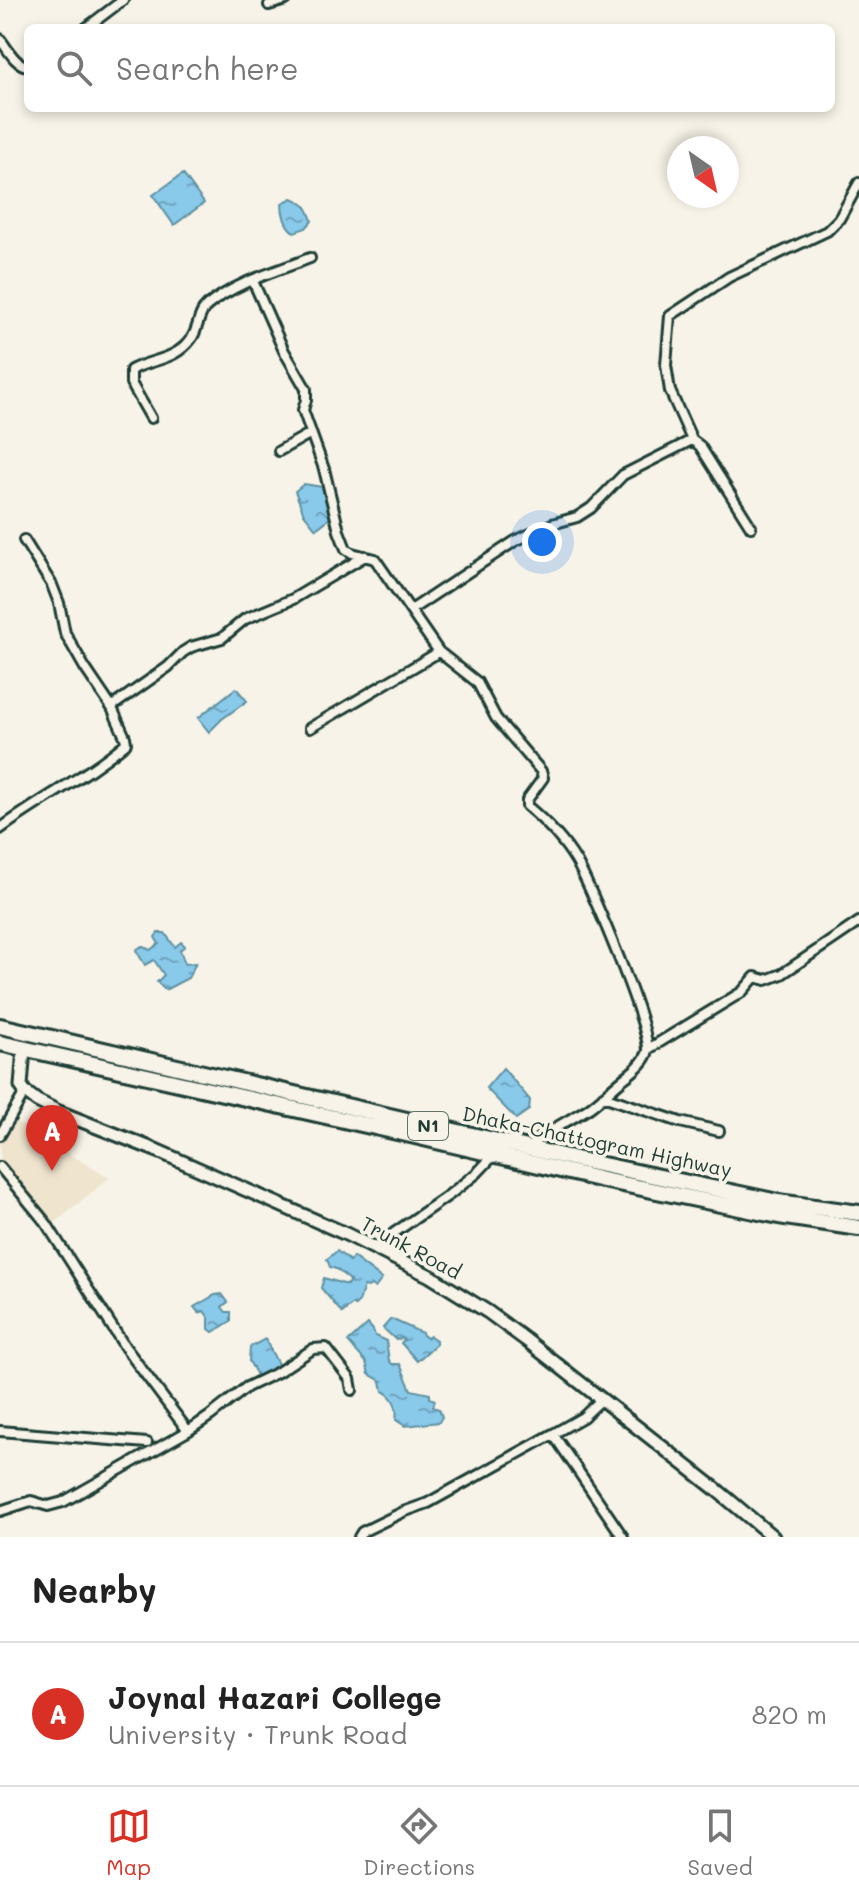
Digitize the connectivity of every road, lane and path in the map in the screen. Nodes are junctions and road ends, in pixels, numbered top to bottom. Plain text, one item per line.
1 (123, 0) edge
2 (286, 0) edge
3 (269, 5) dead end
4 (91, 24) edge
5 (0, 39) edge
6 (24, 67) edge
7 (859, 183) edge
8 (310, 258) dead end
9 (253, 281) junction
10 (151, 418) dead end
11 (311, 433) junction
12 (692, 440) junction
13 (279, 451) dead end
14 (751, 527) dead end
15 (24, 540) dead end
16 (366, 555) junction
17 (411, 610) junction
18 (439, 652) junction
19 (112, 708) junction
20 (310, 728) dead end
21 (0, 829) edge
22 (859, 922) edge
23 (0, 1026) edge
24 (0, 1043) edge
25 (24, 1048) junction
26 (650, 1048) junction
27 (115, 1053) junction
28 (137, 1066) junction
29 (110, 1068) junction
30 (25, 1092) junction
31 (603, 1096) junction
32 (719, 1131) dead end
33 (0, 1135) edge
34 (531, 1148) junction
35 (495, 1154) junction
36 (0, 1167) edge
37 (859, 1213) edge
38 (859, 1228) edge
39 (379, 1251) junction
40 (352, 1390) dead end
41 (602, 1399) junction
42 (0, 1431) edge
43 (188, 1431) junction
44 (553, 1434) junction
45 (147, 1443) dead end
46 (0, 1511) edge
47 (619, 1535) edge
48 (359, 1537) edge
49 (773, 1537) edge

1 - 4 street
2 - 3 street
5 - 6 street
7 - 12 street
8 - 9 street
9 - 10 street
9 - 11 street
11 - 13 street
11 - 16 street
12 - 14 street
12 - 17 street
15 - 19 street
16 - 17 street
16 - 19 street
17 - 18 street
18 - 20 street
18 - 26 street
19 - 21 street
22 - 26 street
23 - 27 highway, Dhaka-Chattogram Highway / N1
24 - 25 highway, Dhaka-Chattogram Highway / N1
25 - 29 highway, Dhaka-Chattogram Highway / N1
25 - 30 main road
26 - 31 street
27 - 28 highway, Dhaka-Chattogram Highway / N1
27 - 29 highway
28 - 29 highway, Dhaka-Chattogram Highway / N1
28 - 34 highway, Dhaka-Chattogram Highway / N1
28 - 35 highway, Dhaka-Chattogram Highway / N1
30 - 33 street
30 - 39 main road, Trunk Road
31 - 32 street
31 - 34 street
34 - 37 highway, Dhaka-Chattogram Highway / N1
35 - 38 highway, Dhaka-Chattogram Highway / N1
35 - 39 street
36 - 43 street
39 - 41 main road, Trunk Road
40 - 43 street
41 - 44 street
41 - 49 main road, Trunk Road
42 - 45 street
43 - 46 street
44 - 47 street
44 - 48 street

